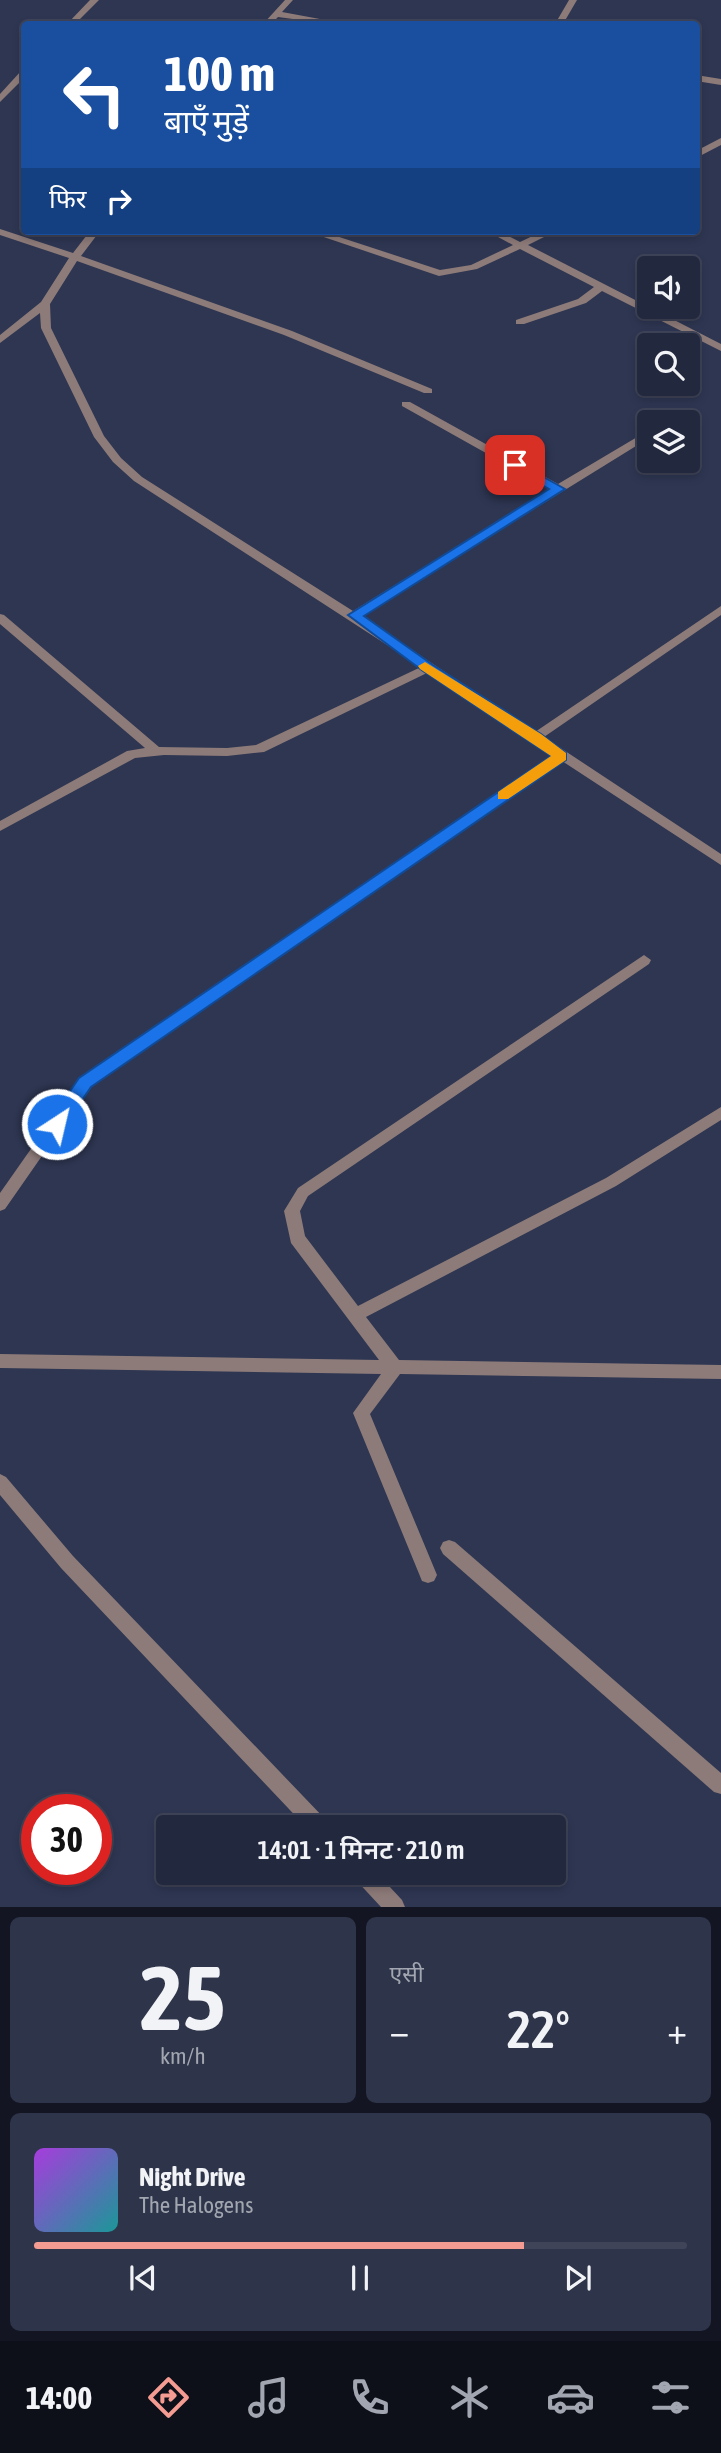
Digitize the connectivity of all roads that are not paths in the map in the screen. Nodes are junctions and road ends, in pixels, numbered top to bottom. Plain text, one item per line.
1 (95, 0) edge
2 (289, 0) edge
3 (573, 0) edge
4 (277, 14) junction
5 (74, 21) edge
6 (270, 21) edge
7 (324, 21) edge
8 (561, 21) edge
9 (21, 77) edge
10 (700, 79) edge
11 (721, 82) edge
12 (0, 99) edge
13 (721, 141) edge
14 (700, 153) edge
15 (0, 232) edge
16 (92, 235) edge
17 (323, 235) edge
18 (500, 235) edge
19 (542, 235) edge
20 (521, 245) junction
21 (75, 257) junction
22 (601, 286) junction
23 (45, 304) junction
24 (520, 322) dead end
25 (0, 340) edge
26 (721, 348) edge
27 (428, 391) dead end
28 (407, 404) dead end
29 (637, 440) edge
30 (558, 489) junction
31 (721, 610) edge
32 (355, 615) junction
33 (0, 618) edge
34 (428, 668) junction
35 (536, 737) junction
36 (155, 749) junction
37 (561, 756) junction
38 (0, 827) edge
39 (721, 860) edge
40 (644, 960) dead end
41 (721, 1113) edge
42 (0, 1205) edge
43 (355, 1315) junction
44 (0, 1362) edge
45 (396, 1368) junction
46 (721, 1372) edge
47 (0, 1482) edge
48 (449, 1548) dead end
49 (428, 1575) dead end
50 (721, 1784) edge
51 (308, 1815) edge
52 (374, 1885) edge
53 (395, 1907) edge

1 - 5 street
2 - 4 street
3 - 8 street
4 - 6 street
4 - 7 street
9 - 12 street
10 - 11 street
13 - 14 street
15 - 21 street
16 - 21 street
17 - 20 street
18 - 20 street
19 - 20 street
20 - 22 street
21 - 23 street
21 - 27 street
22 - 24 street
22 - 26 street
23 - 25 street
23 - 32 street
28 - 30 street
29 - 30 street
30 - 32 street
31 - 35 street
32 - 34 street
33 - 36 street
34 - 35 street
34 - 36 street
35 - 37 street
36 - 38 street
37 - 39 street
37 - 42 street
40 - 43 street
41 - 43 street
43 - 45 street
44 - 45 street
45 - 46 street
45 - 49 street
47 - 51 street
48 - 50 street
52 - 53 street

